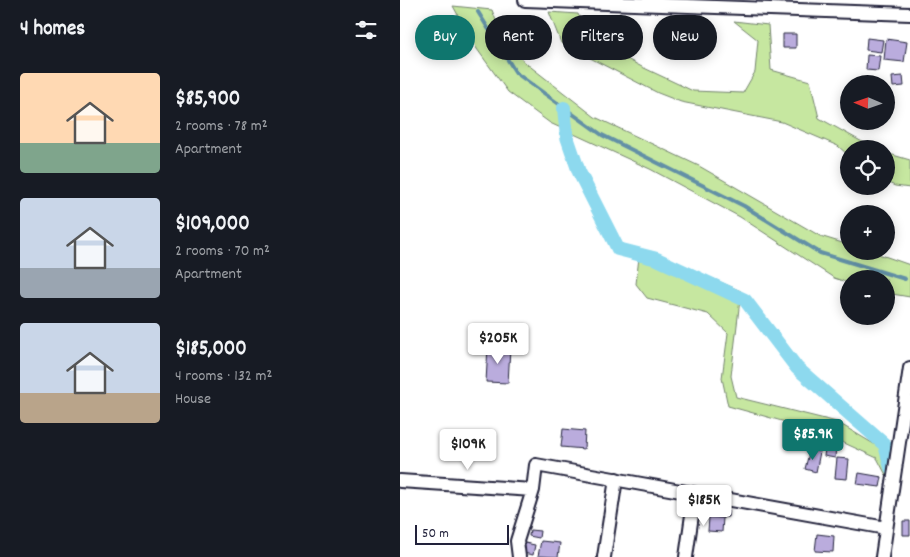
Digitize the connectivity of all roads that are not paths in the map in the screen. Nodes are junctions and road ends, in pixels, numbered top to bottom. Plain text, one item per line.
1 (526, 0) edge
2 (910, 14) edge
3 (910, 368) edge
4 (616, 479) junction
5 (400, 481) edge
6 (533, 490) junction
7 (695, 494) junction
8 (886, 528) junction
9 (519, 557) edge
10 (604, 557) edge
11 (686, 557) edge
12 (882, 557) edge

1 - 2 street
3 - 8 street
4 - 6 street
4 - 7 street
4 - 10 street
5 - 6 street
6 - 9 street
7 - 8 street
7 - 11 street
8 - 12 street

